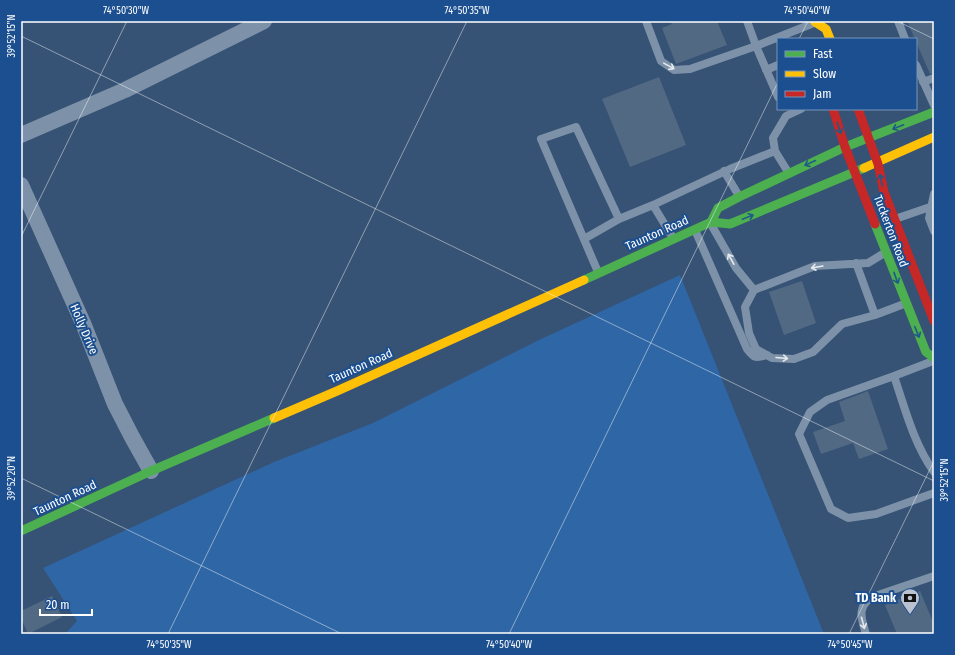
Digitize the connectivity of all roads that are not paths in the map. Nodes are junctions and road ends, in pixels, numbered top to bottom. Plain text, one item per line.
1 (264, 21) edge
2 (646, 21) edge
3 (747, 21) edge
4 (898, 21) edge
5 (814, 22) edge
6 (810, 38) dead end
7 (830, 38) edge
8 (905, 38) edge
9 (756, 46) junction
10 (777, 65) edge
11 (917, 67) edge
12 (766, 70) junction
13 (934, 78) edge
14 (923, 82) junction
15 (777, 95) edge
16 (934, 105) edge
17 (797, 110) edge
18 (833, 110) edge
19 (858, 110) edge
20 (934, 112) edge
21 (785, 113) edge
22 (21, 135) edge
23 (868, 138) junction
24 (933, 140) edge
25 (845, 147) junction
26 (775, 151) junction
27 (878, 164) junction
28 (724, 171) junction
29 (789, 173) junction
30 (856, 173) junction
31 (21, 185) edge
32 (934, 194) edge
33 (739, 197) junction
34 (654, 205) junction
35 (930, 207) junction
36 (619, 219) junction
37 (895, 219) junction
38 (711, 222) junction
39 (695, 230) junction
40 (934, 231) edge
41 (584, 239) junction
42 (674, 239) junction
43 (887, 252) junction
44 (856, 263) junction
45 (598, 273) junction
46 (754, 290) junction
47 (930, 296) edge
48 (906, 303) junction
49 (875, 315) junction
50 (934, 321) edge
51 (767, 355) junction
52 (934, 359) edge
53 (894, 376) junction
54 (151, 471) junction
55 (934, 472) edge
56 (934, 493) edge
57 (21, 531) edge
58 (934, 576) edge
59 (866, 634) edge

1 - 22 street
2 -> 9 lane
3 - 9 lane
4 - 8 lane
5 - 6 street
5 - 7 street
5 - 9 lane
9 - 12 lane
10 - 12 lane
11 - 14 lane
12 - 15 lane
13 - 14 lane
14 - 16 lane
17 - 21 lane
18 -> 25 street, Tuckerton Road
19 - 23 street, Tuckerton Road
20 -> 23 street, Taunton Road
21 - 26 lane
23 - 25 street, Taunton Road
23 - 27 street, Tuckerton Road
24 - 27 street
25 -> 29 street, Taunton Road
25 - 30 street, Tuckerton Road
26 - 28 lane
26 - 29 lane
27 - 30 street
37 -> 27 street, Tuckerton Road
28 - 33 lane
28 - 34 lane
29 - 33 street, Taunton Road
38 -> 30 street
30 - 43 street, Tuckerton Road
31 - 54 street, Holly Drive
32 - 35 lane
33 - 38 street, Taunton Road
34 - 36 lane
34 - 42 lane
35 - 37 lane
35 - 40 lane
36 - 41 lane
36 - 41 lane
37 - 47 street, Tuckerton Road
38 - 39 street, Taunton Road
46 -> 38 lane
39 - 42 street, Taunton Road
39 - 51 lane
41 - 45 lane
42 - 45 street, Taunton Road
43 - 44 lane
43 -> 48 street, Tuckerton Road
44 -> 46 lane
44 - 49 lane
45 - 54 street, Taunton Road
46 - 51 lane
47 - 50 street, Tuckerton Road
48 - 49 lane
48 -> 52 street, Tuckerton Road
51 -> 49 lane
52 - 53 lane
53 - 55 lane
53 - 56 lane
54 - 57 street, Taunton Road
58 -> 59 lane

